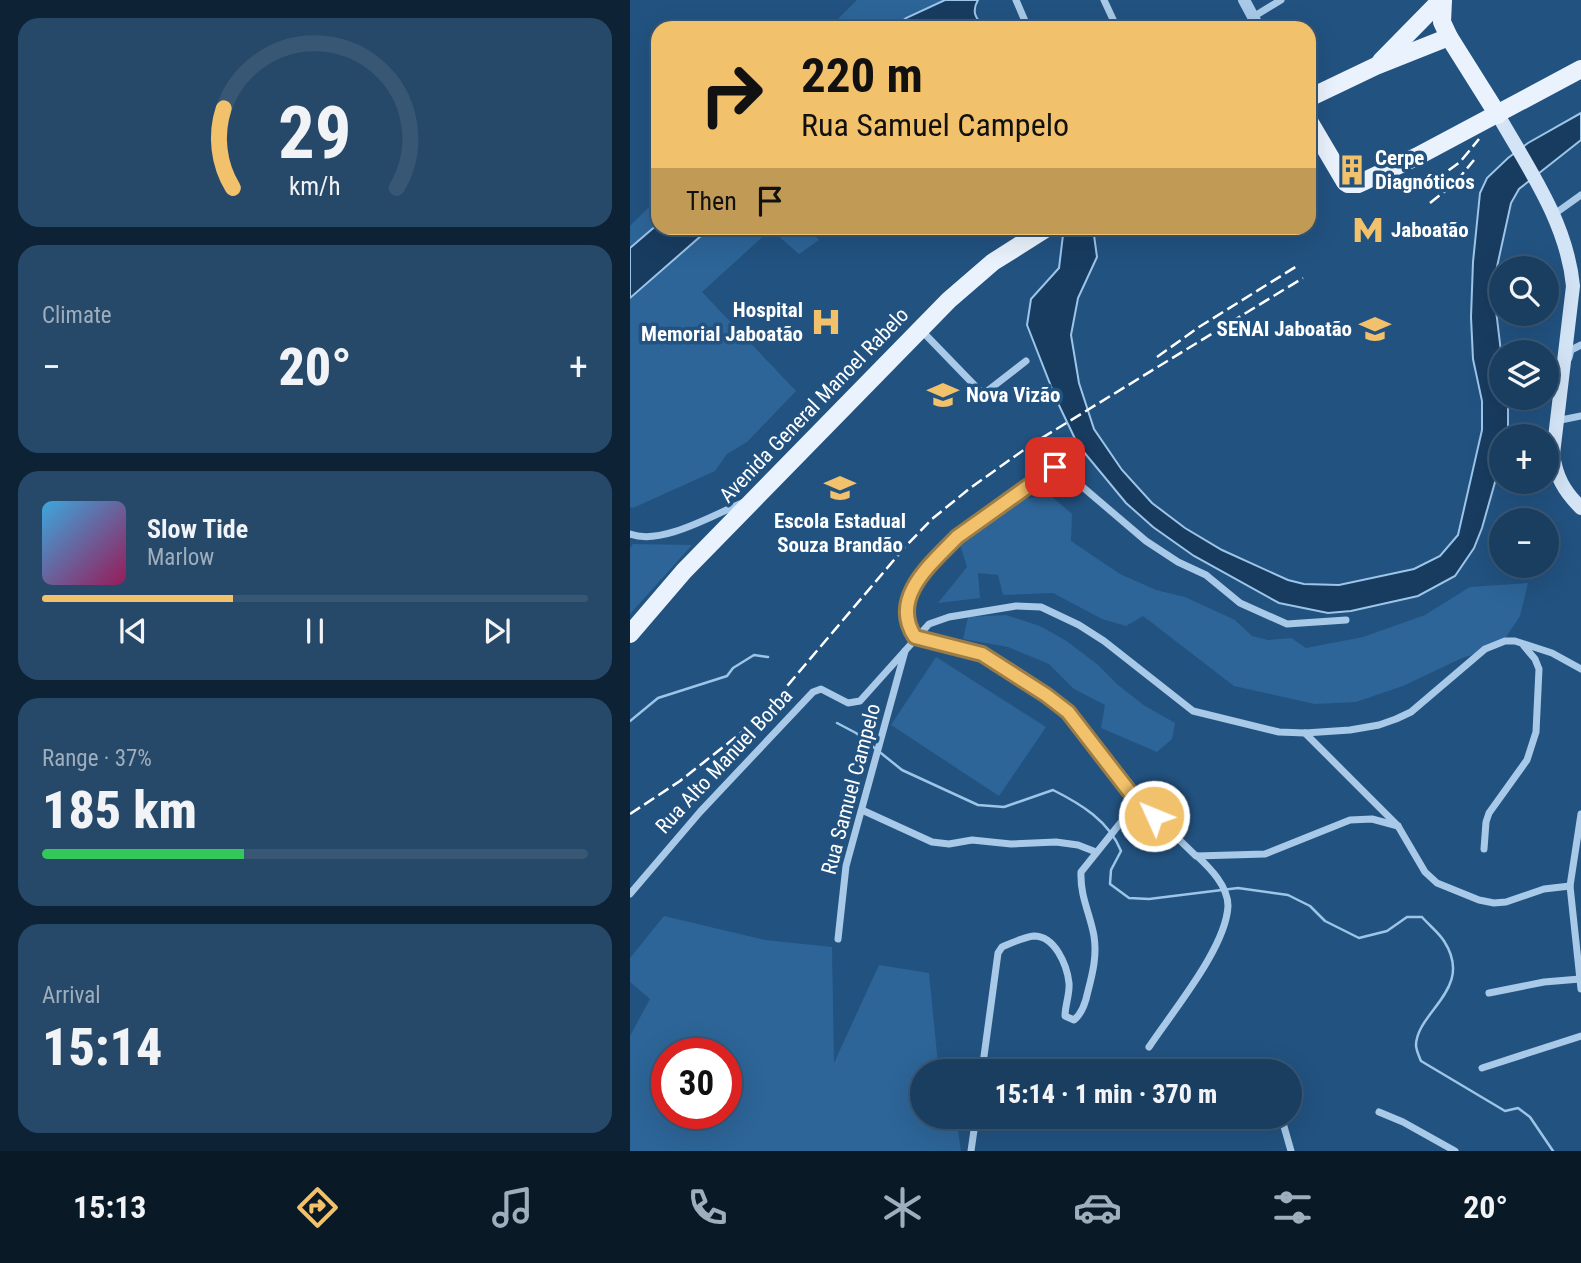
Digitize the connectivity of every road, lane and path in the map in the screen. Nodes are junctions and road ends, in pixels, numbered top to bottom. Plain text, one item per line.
1 (1016, 0) edge
2 (1104, 0) edge
3 (1244, 0) edge
4 (1281, 0) edge
5 (1442, 0) edge
6 (1025, 21) edge
7 (1114, 21) edge
8 (1255, 21) edge
9 (1257, 21) edge
10 (1449, 37) junction
11 (1376, 66) junction
12 (1581, 69) edge
13 (1316, 95) edge
14 (1498, 115) junction
15 (1316, 133) edge
16 (1581, 195) edge
17 (1553, 215) junction
18 (1035, 235) edge
19 (919, 329) junction
20 (1581, 345) edge
21 (1026, 361) dead end
22 (1562, 373) junction
23 (1581, 416) edge
24 (1555, 421) junction
25 (753, 499) junction
26 (1581, 508) edge
27 (630, 534) edge
28 (1346, 620) dead end
29 (630, 634) edge
30 (915, 637) junction
31 (1521, 643) junction
32 (906, 649) junction
33 (1581, 669) edge
34 (1305, 733) junction
35 (1138, 801) junction
36 (862, 810) junction
37 (1581, 814) edge
38 (1398, 826) junction
39 (1484, 849) dead end
40 (1096, 852) junction
41 (1196, 856) junction
42 (1570, 886) junction
43 (630, 894) edge
44 (838, 939) dead end
45 (1580, 979) edge
46 (1581, 989) edge
47 (1489, 993) dead end
48 (1581, 1036) edge
49 (1149, 1047) dead end
50 (984, 1059) edge
51 (1482, 1068) dead end
52 (1379, 1112) dead end
53 (974, 1129) edge
54 (1285, 1129) edge
55 (971, 1151) edge
56 (1291, 1151) edge
57 (1455, 1151) edge

1 - 6 street
2 - 7 street
3 - 8 street
4 - 9 street
5 - 10 main road
5 - 11 main road
10 - 11 main road
10 - 14 main road
11 - 13 main road
12 - 14 main road
14 - 15 main road
14 - 17 main road
16 - 17 street
17 - 22 main road
18 - 19 main road, Avenida General Manoel Rabelo
19 - 21 street
19 - 25 main road, Avenida General Manoel Rabelo
20 - 22 street
22 - 24 main road
23 - 24 street
24 - 26 main road
25 - 27 street
25 - 29 main road, Avenida General Manoel Rabelo
28 - 30 street
30 - 32 street
30 - 34 street
30 - 35 street
31 - 33 street
31 - 34 street
31 - 39 street
32 - 36 street, Rua Samuel Campelo
32 - 43 street, Rua Alto Manuel Borba
34 - 38 street
35 - 40 street
35 - 41 street
36 - 40 street
36 - 44 street, Rua Samuel Campelo
37 - 42 street
38 - 41 street
38 - 42 street
40 - 50 street
41 - 49 street
42 - 45 street
45 - 46 street
45 - 47 street
48 - 51 street
52 - 57 street
53 - 55 street
54 - 56 street

